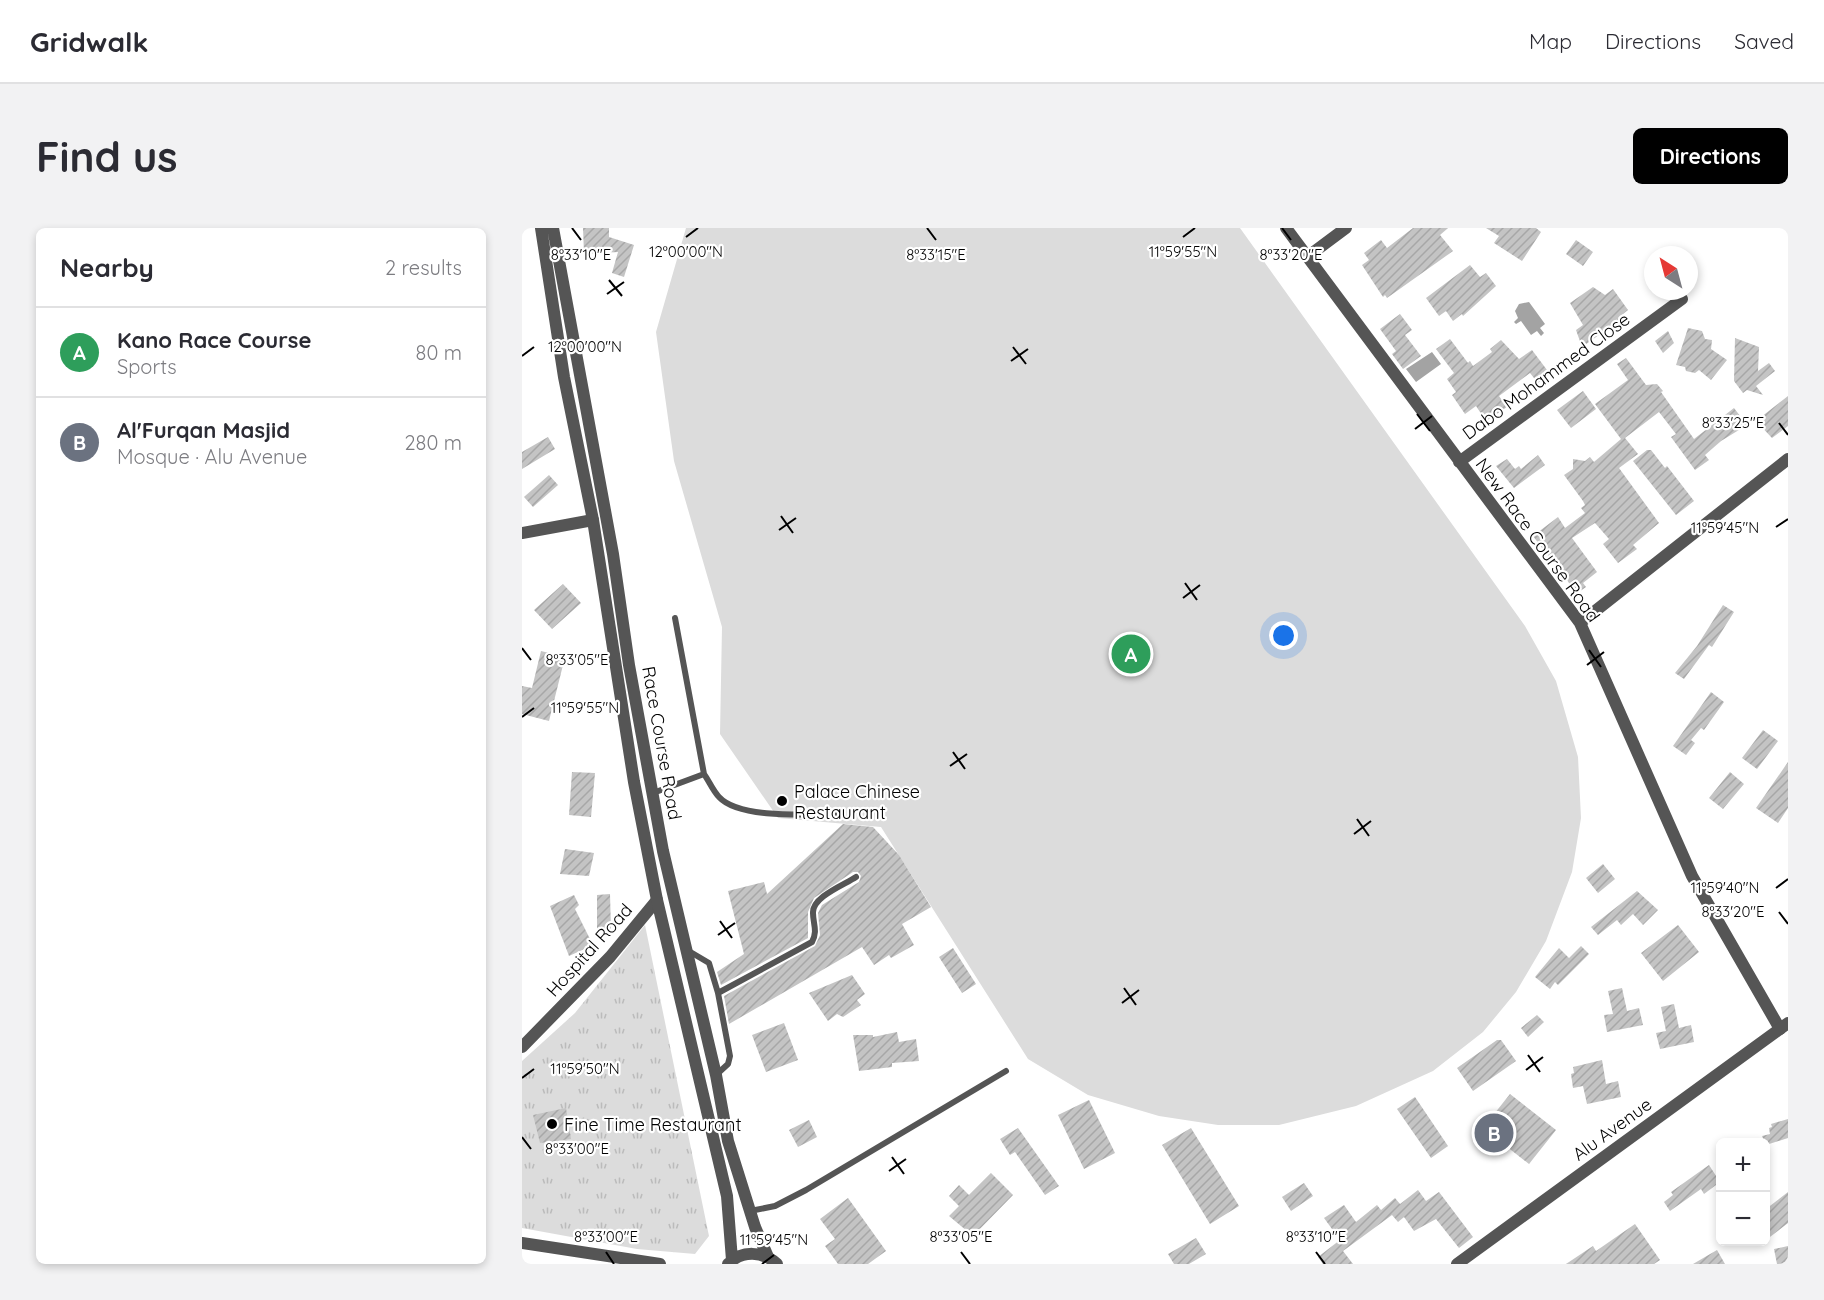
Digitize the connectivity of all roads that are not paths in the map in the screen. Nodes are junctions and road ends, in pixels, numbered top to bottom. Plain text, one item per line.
1 (541, 228) edge
2 (553, 228) edge
3 (1286, 228) edge
4 (1346, 228) edge
5 (1307, 257) junction
6 (1681, 300) edge
7 (1788, 459) edge
8 (1460, 462) junction
9 (593, 520) junction
10 (522, 533) edge
11 (675, 618) dead end
12 (1580, 623) junction
13 (704, 774) junction
14 (652, 793) junction
15 (843, 814) dead end
16 (856, 877) dead end
17 (657, 900) junction
18 (686, 949) junction
19 (718, 993) junction
20 (1784, 1026) edge
21 (522, 1047) edge
22 (1006, 1071) dead end
23 (716, 1076) junction
24 (750, 1211) junction
25 (522, 1243) edge
26 (773, 1260) edge
27 (730, 1262) edge
28 (660, 1264) edge
29 (1457, 1264) edge

1 - 9 street, Race Course Road
2 - 14 street, Race Course Road
3 - 5 street, New Race Course Road
4 - 5 street
5 - 8 street, New Race Course Road
6 - 8 street, Dabo Mohammed Close
7 - 12 street
8 - 12 street, New Race Course Road
9 - 10 street
9 - 17 street, Race Course Road
11 - 13 lane
12 - 20 street, New Race Course Road
13 - 14 lane
13 - 15 lane
14 - 18 street, Race Course Road
16 - 19 lane
17 - 21 street, Hospital Road
17 - 27 street, Race Course Road
18 - 19 lane
18 - 23 street, Race Course Road
19 - 23 lane
20 - 29 street, Alu Avenue
22 - 24 lane
23 - 24 street, Race Course Road
24 - 26 street, Race Course Road
25 - 28 street
26 - 27 street

